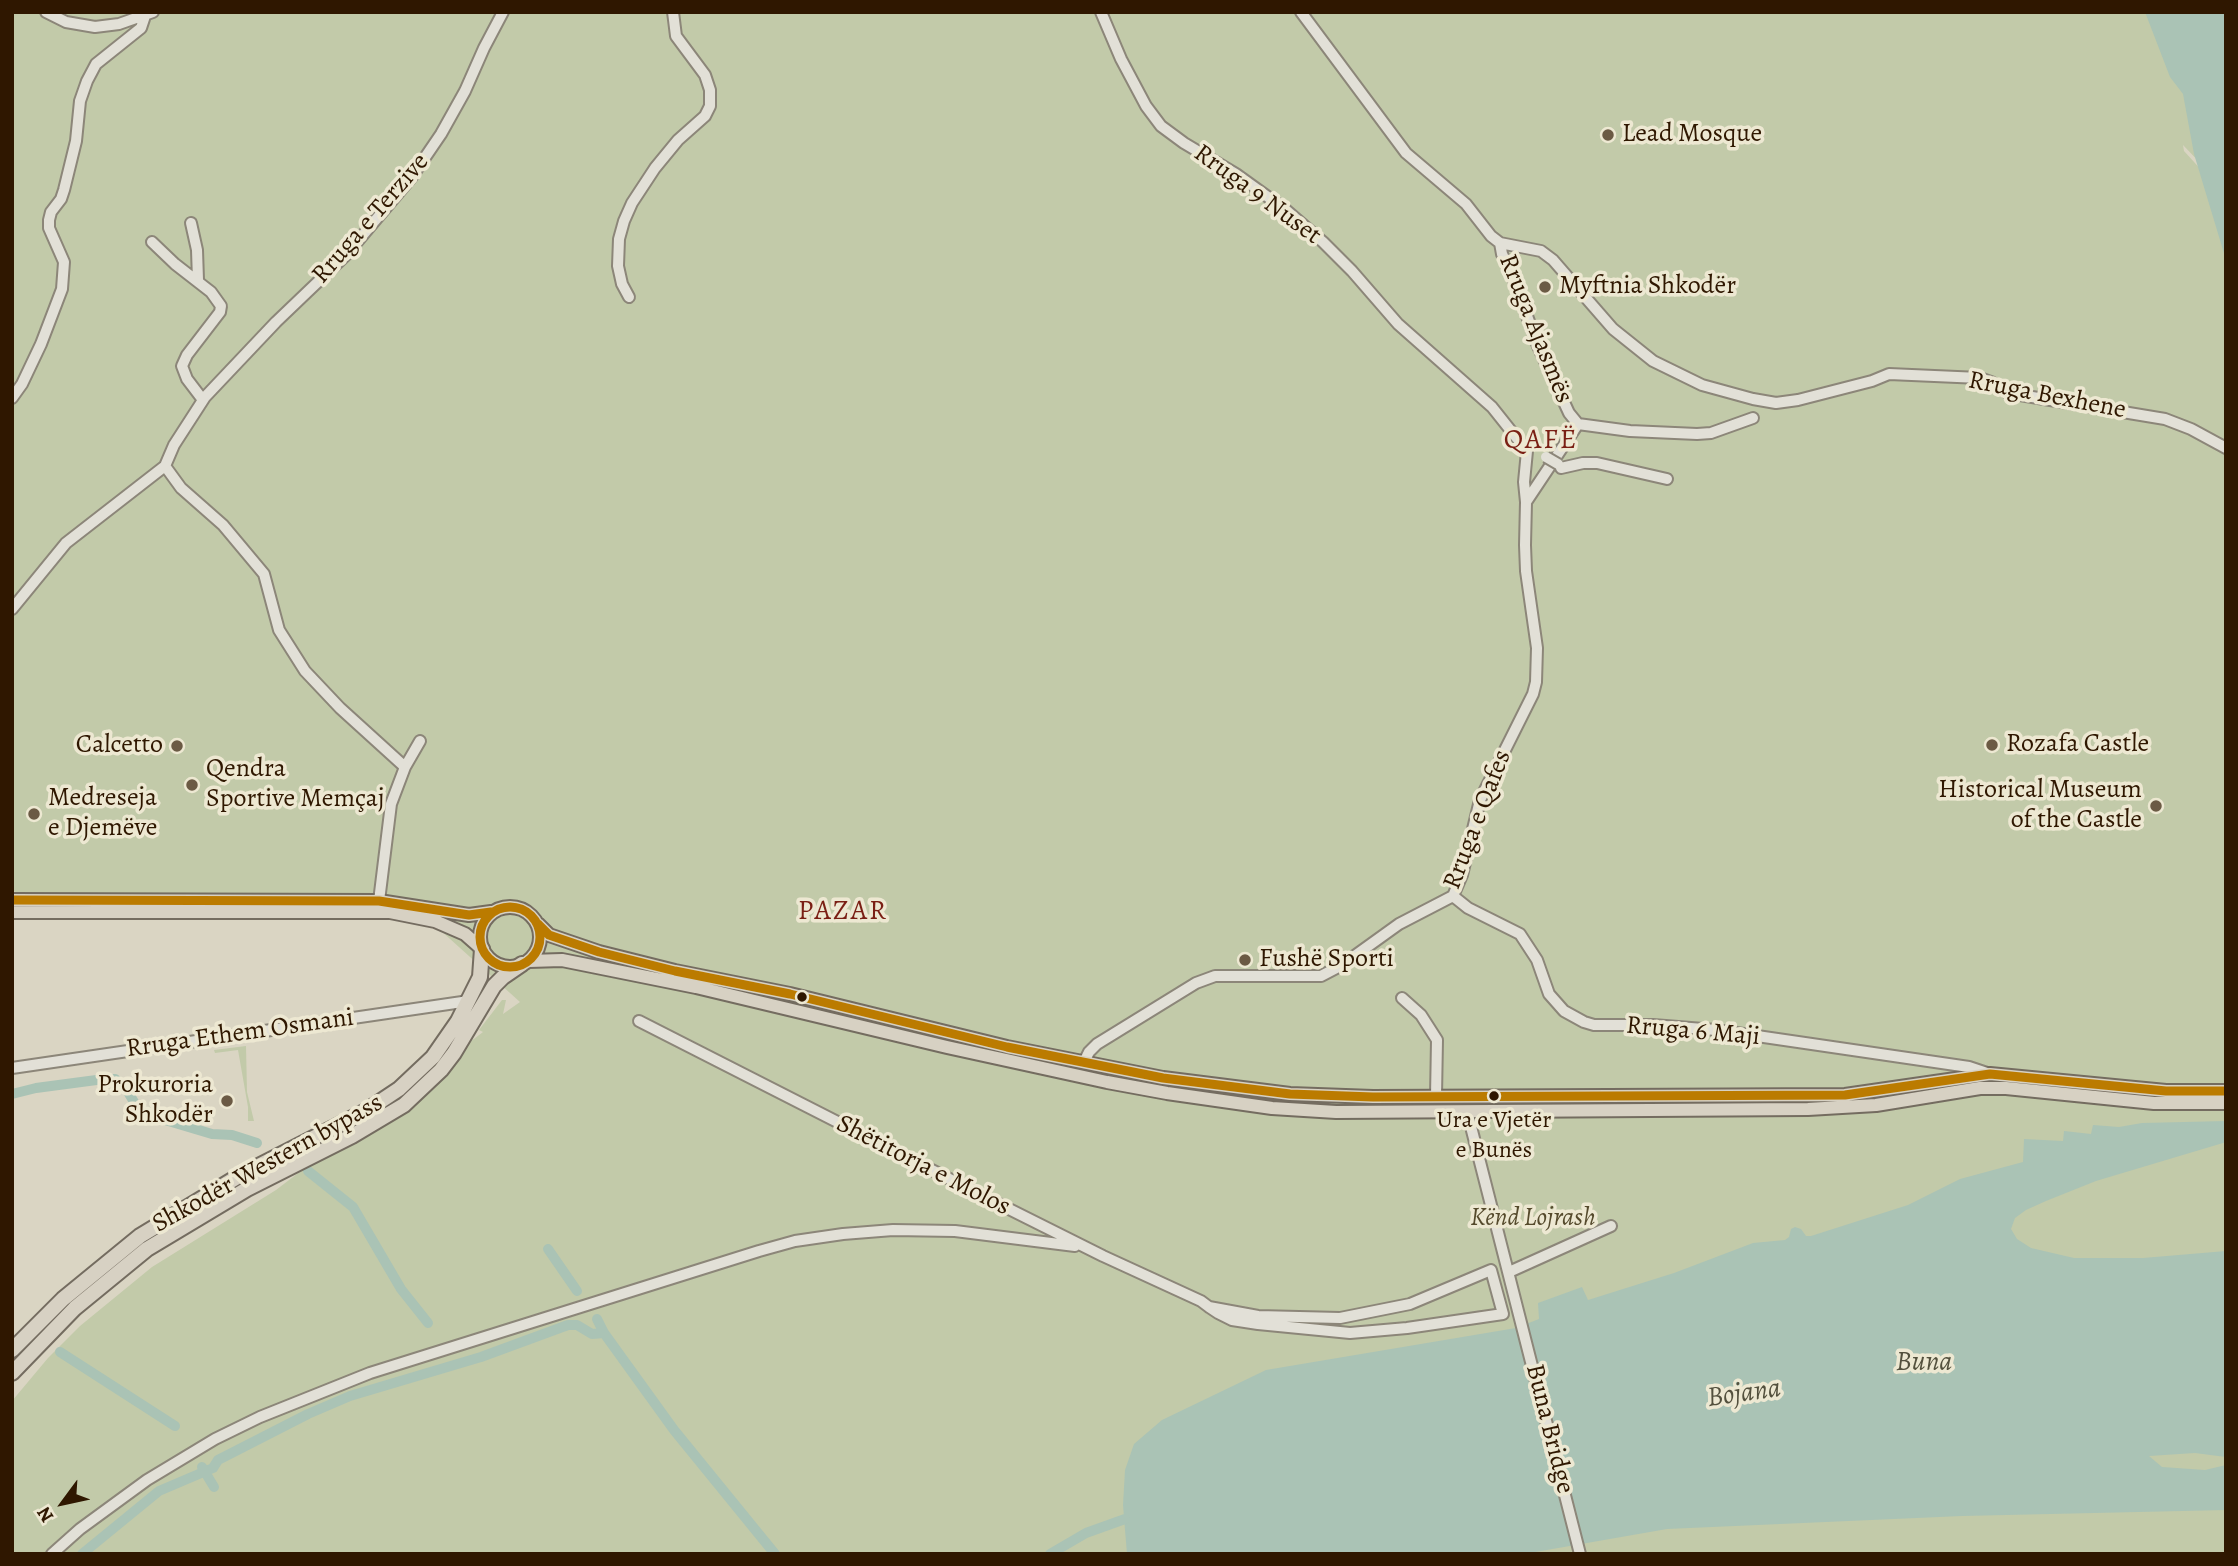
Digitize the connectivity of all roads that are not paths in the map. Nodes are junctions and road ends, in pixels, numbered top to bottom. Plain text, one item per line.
1 (46, 12) edge
2 (503, 12) edge
3 (673, 12) edge
4 (1101, 12) edge
5 (1301, 12) edge
6 (149, 14) edge
7 (191, 223) dead end
8 (152, 242) dead end
9 (1500, 243) junction
10 (198, 280) junction
11 (629, 297) dead end
12 (12, 398) edge
13 (202, 400) junction
14 (1753, 418) dead end
15 (1578, 424) junction
16 (2226, 448) edge
17 (1527, 451) junction
18 (165, 466) junction
19 (1667, 479) dead end
20 (1526, 502) junction
21 (12, 610) edge
22 (420, 741) dead end
23 (405, 766) junction
24 (1453, 896) junction
25 (12, 900) edge
26 (379, 901) junction
27 (12, 912) edge
28 (491, 912) junction
29 (538, 924) junction
30 (482, 949) junction
31 (525, 962) junction
32 (1402, 998) dead end
33 (475, 1003) junction
34 (639, 1021) dead end
35 (1084, 1062) junction
36 (12, 1068) edge
37 (1990, 1074) junction
38 (2226, 1091) edge
39 (1436, 1096) junction
40 (2226, 1103) edge
41 (1467, 1111) junction
42 (1611, 1226) dead end
43 (1085, 1247) junction
44 (1509, 1272) junction
45 (1209, 1307) junction
46 (12, 1350) edge
47 (12, 1373) edge
48 (52, 1554) edge
49 (1580, 1554) edge

1 - 6 street
2 - 13 street, Rruga e Terzive
3 - 11 street
4 - 17 street, Rruga 9 Nuset
5 - 9 street, Rruga Ajasmës
6 - 12 street
7 - 10 street
8 - 10 street
9 - 15 street, Rruga Ajasmës
9 - 16 street, Rruga Bexhene
10 - 13 street
13 - 18 street, Rruga e Terzive
14 - 15 street
15 - 20 street
17 - 19 street, bridge
17 - 20 street, Rruga e Qafes
18 - 21 street
18 - 23 street
20 - 24 street, Rruga e Qafes
22 - 23 street
23 - 26 street
24 - 35 street, Rruga e Qafes
24 - 37 street, Rruga 6 Maji
25 - 26 main road
26 - 28 main road
27 - 30 main road
28 - 29 main road
28 - 30 main road
29 - 31 main road
29 - 35 main road
30 - 31 main road
30 - 33 highway, Shkodër Western bypass
31 - 33 highway
31 - 41 main road
32 - 39 street
33 - 36 street, Rruga Ethem Osmani
33 - 46 highway, Shkodër Western bypass
33 - 47 highway, Shkodër Western bypass
34 - 43 street, Shëtitorja e Molos
35 - 39 main road
37 - 38 main road
37 - 39 main road
40 - 41 main road
41 - 44 street, Buna Bridge
42 - 44 street
43 - 45 street, Shëtitorja e Molos
43 - 48 street
44 - 49 street, Buna Bridge
45 - 45 street, Shëtitorja e Molos

